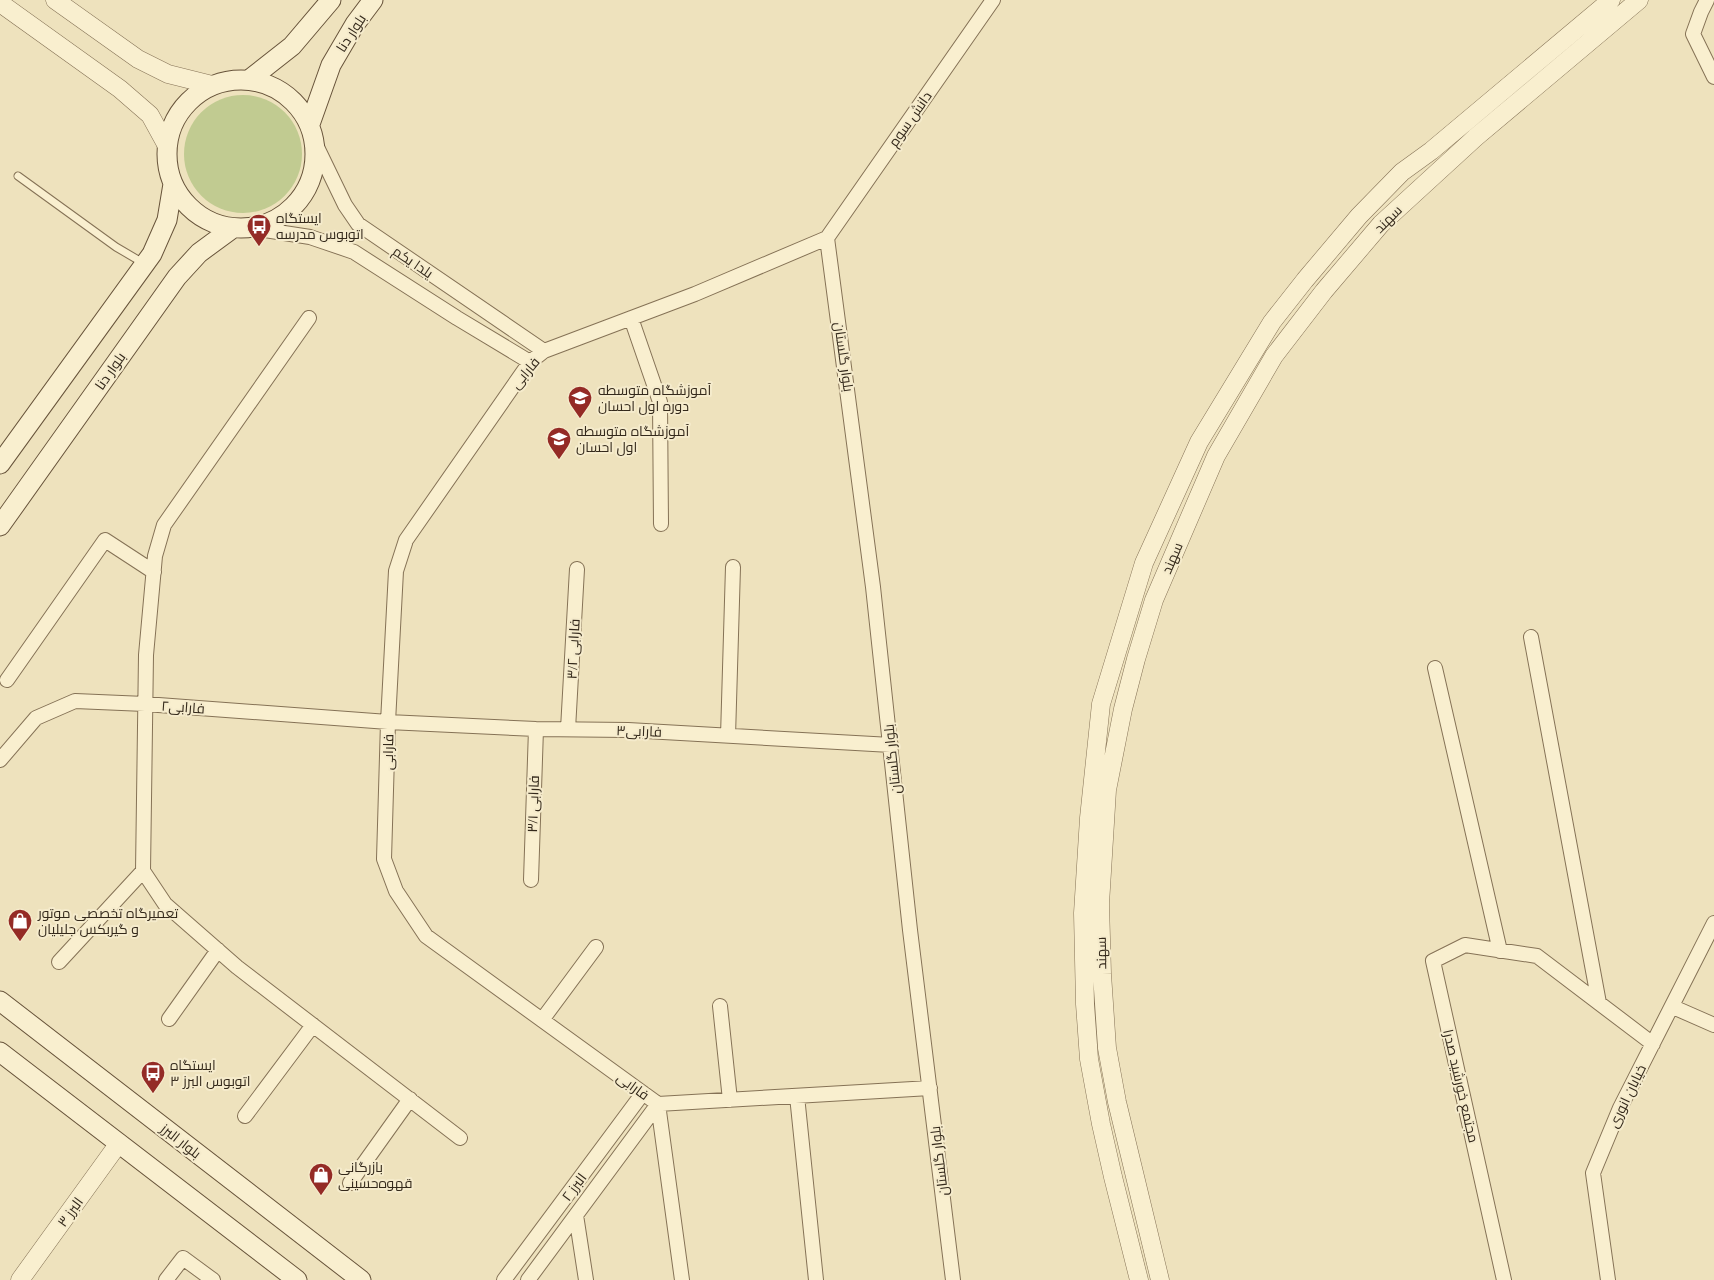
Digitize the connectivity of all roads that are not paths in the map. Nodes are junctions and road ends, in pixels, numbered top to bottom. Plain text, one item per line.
1 (55, 0) edge
2 (331, 0) edge
3 (373, 0) edge
4 (994, 0) edge
5 (1611, 0) edge
6 (1639, 0) edge
7 (1707, 0) edge
8 (0, 3) edge
9 (1714, 77) edge
10 (250, 80) junction
11 (212, 85) junction
12 (310, 124) junction
13 (315, 143) junction
14 (167, 146) junction
15 (18, 176) dead end
16 (173, 184) junction
17 (233, 228) junction
18 (252, 228) junction
19 (827, 238) junction
20 (145, 264) junction
21 (309, 318) dead end
22 (631, 318) junction
23 (544, 351) junction
24 (530, 362) junction
25 (0, 464) edge
26 (661, 524) dead end
27 (0, 526) edge
28 (733, 568) dead end
29 (577, 569) dead end
30 (154, 572) junction
31 (1531, 637) dead end
32 (1435, 668) dead end
33 (7, 680) dead end
34 (145, 704) junction
35 (388, 722) junction
36 (536, 729) junction
37 (568, 729) junction
38 (728, 736) junction
39 (891, 744) junction
40 (0, 760) edge
41 (143, 872) junction
42 (531, 880) dead end
43 (1714, 923) edge
44 (596, 947) dead end
45 (218, 950) junction
46 (1500, 951) junction
47 (59, 962) dead end
48 (0, 1002) edge
49 (1599, 1004) junction
50 (720, 1006) dead end
51 (1672, 1006) junction
52 (169, 1019) dead end
53 (542, 1020) junction
54 (313, 1025) junction
55 (1714, 1025) edge
56 (1653, 1044) junction
57 (0, 1052) edge
58 (930, 1088) junction
59 (643, 1093) junction
60 (797, 1096) junction
61 (410, 1099) junction
62 (730, 1100) junction
63 (658, 1104) junction
64 (245, 1116) dead end
65 (460, 1138) dead end
66 (119, 1143) junction
67 (350, 1183) dead end
68 (576, 1215) junction
69 (20, 1280) edge
70 (166, 1280) edge
71 (213, 1280) edge
72 (297, 1280) edge
73 (361, 1280) edge
74 (504, 1280) edge
75 (528, 1280) edge
76 (586, 1280) edge
77 (682, 1280) edge
78 (816, 1280) edge
79 (953, 1280) edge
80 (1139, 1280) edge
81 (1160, 1280) edge
82 (1504, 1280) edge
83 (1608, 1280) edge

1 - 11 street
2 - 10 main road
3 - 12 main road, بلوار دنا
4 - 19 street, دانش سوم
5 - 80 street, سهند
6 - 81 street, سهند
7 - 9 street
8 - 14 street
10 - 11 main road
10 - 12 main road
11 - 14 main road
12 - 13 main road
13 - 18 main road
13 - 23 street, یلدا یکم
14 - 16 main road
15 - 20 lane
16 - 17 main road
16 - 20 main road
17 - 18 main road
17 - 27 main road, بلوار دنا
18 - 24 street, یلدا یکم
19 - 22 street, فارابی
19 - 39 street, بلوار گلستان
20 - 25 main road
21 - 30 street
22 - 23 street, فارابی
22 - 26 street
23 - 24 street, فارابی
24 - 35 street, فارابی
28 - 38 street
29 - 37 street, فارابی ۳/۲
30 - 33 street
30 - 34 street
31 - 49 street
32 - 46 street
34 - 35 street, فارابی۲
34 - 40 street, فارابی۲
34 - 41 street
35 - 36 street, فارابی۳
35 - 53 street, فارابی
36 - 37 street, فارابی۳
36 - 42 street, فارابی ۳/۱
37 - 38 street, فارابی۳
38 - 39 street, فارابی۳
39 - 58 street, بلوار گلستان
41 - 45 street
41 - 47 street
43 - 51 street, خیابان انوری
44 - 53 street
45 - 52 street
45 - 54 street
46 - 49 street, مجتمع خورشید صدرا
46 - 82 street, مجتمع خورشید صدرا
48 - 73 main road, بلوار البرز
49 - 56 street, مجتمع خورشید صدرا
50 - 62 street
51 - 55 street
51 - 56 street, خیابان انوری
53 - 59 street, فارابی
54 - 61 street
54 - 64 street
56 - 83 street, خیابان انوری
57 - 66 main road
58 - 60 street, فارابی
58 - 79 street, بلوار گلستان
59 - 63 street, فارابی
59 - 74 street, البرز ۲
60 - 62 street, فارابی
60 - 78 street
61 - 65 street
61 - 67 street
62 - 63 street, فارابی
63 - 68 street, البرز ۲
63 - 77 street
66 - 69 street, البرز ۳
66 - 72 main road
68 - 75 street, البرز ۲
68 - 76 street
70 - 71 street

